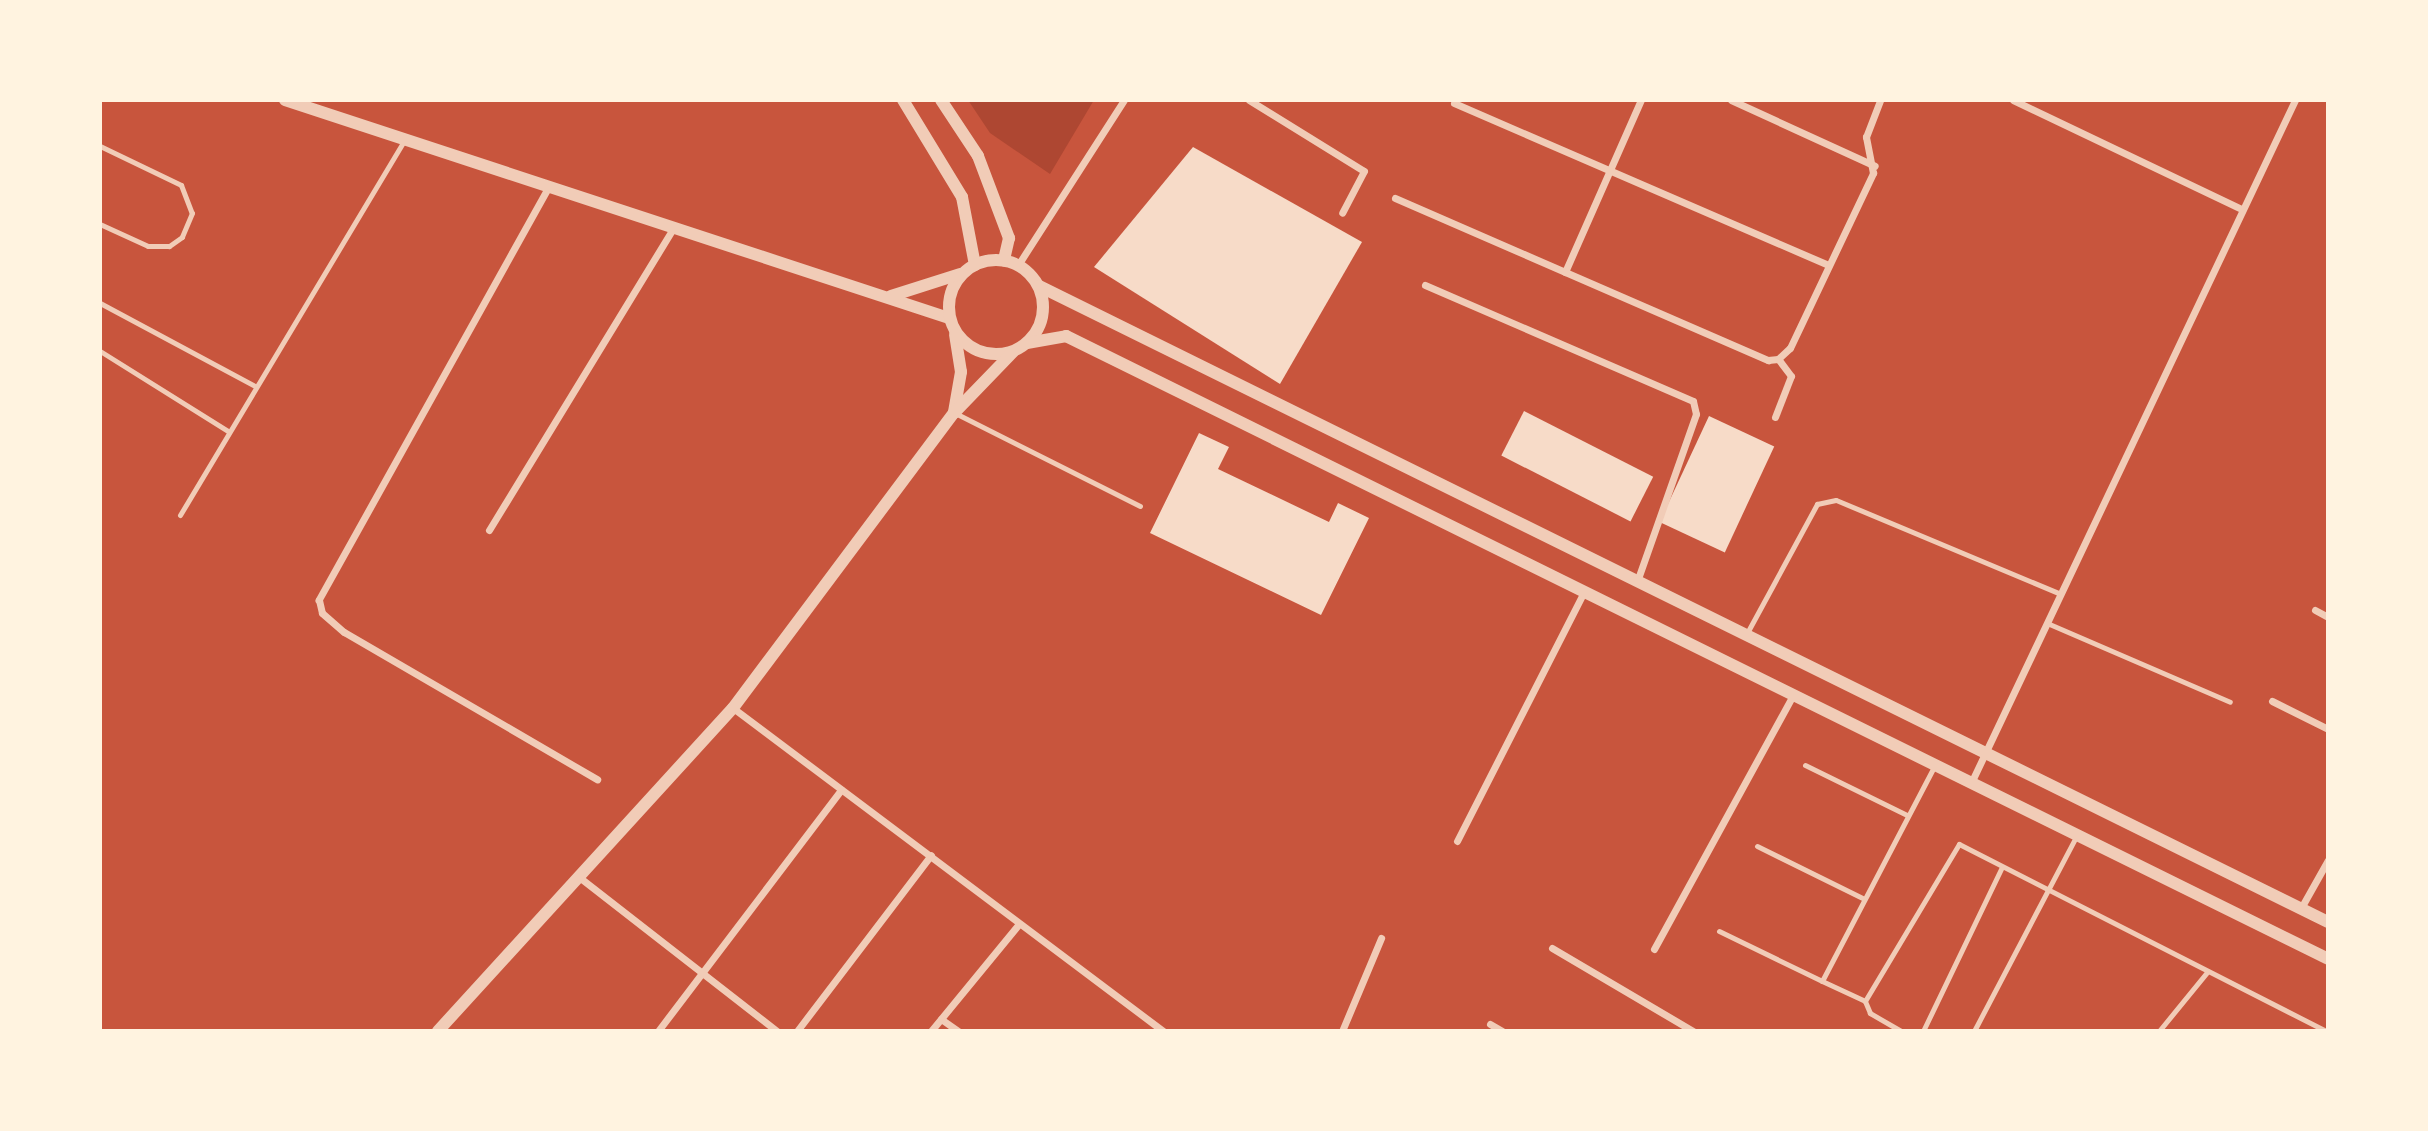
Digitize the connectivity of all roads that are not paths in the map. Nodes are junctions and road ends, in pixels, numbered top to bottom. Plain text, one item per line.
1 (285, 100) edge
2 (903, 100) edge
3 (941, 100) edge
4 (1124, 100) edge
5 (1249, 100) edge
6 (1641, 100) edge
7 (1731, 100) edge
8 (1880, 100) edge
9 (2013, 100) edge
10 (2295, 100) edge
11 (1454, 103) dead end
12 (405, 139) junction
13 (100, 146) edge
14 (1875, 166) junction
15 (1609, 170) junction
16 (549, 186) junction
17 (1395, 198) dead end
18 (2242, 209) junction
19 (1342, 213) dead end
20 (100, 224) edge
21 (675, 227) junction
22 (1004, 260) junction
23 (975, 265) junction
24 (1018, 265) junction
25 (1829, 265) junction
26 (1565, 272) junction
27 (962, 274) junction
28 (1424, 285) dead end
29 (1039, 286) junction
30 (888, 296) junction
31 (100, 303) edge
32 (949, 318) junction
33 (955, 333) junction
34 (1027, 343) junction
35 (100, 351) edge
36 (1013, 352) junction
37 (1778, 359) junction
38 (255, 386) junction
39 (954, 413) junction
40 (1775, 417) dead end
41 (228, 431) junction
42 (1140, 506) dead end
43 (180, 515) dead end
44 (489, 530) dead end
45 (1637, 582) junction
46 (1584, 592) junction
47 (2062, 594) junction
48 (2315, 610) dead end
49 (2328, 617) edge
50 (2047, 623) junction
51 (1746, 636) junction
52 (1793, 695) junction
53 (2272, 701) dead end
54 (2230, 702) dead end
55 (733, 708) junction
56 (2328, 729) edge
57 (1986, 754) junction
58 (1805, 765) dead end
59 (1935, 765) junction
60 (597, 779) dead end
61 (1971, 783) junction
62 (841, 790) junction
63 (1908, 815) junction
64 (2077, 835) junction
65 (1457, 841) dead end
66 (1756, 846) dead end
67 (931, 855) junction
68 (2328, 860) edge
69 (2002, 867) junction
70 (579, 877) junction
71 (2047, 891) junction
72 (1862, 898) junction
73 (2301, 908) junction
74 (2328, 922) edge
75 (1019, 924) junction
76 (1719, 931) dead end
77 (1381, 938) dead end
78 (1552, 948) dead end
79 (1654, 949) dead end
80 (2328, 959) edge
81 (2208, 971) junction
82 (701, 974) junction
83 (1822, 981) junction
84 (1865, 1000) junction
85 (941, 1019) junction
86 (1490, 1024) dead end
87 (438, 1031) edge
88 (658, 1031) edge
89 (777, 1031) edge
90 (797, 1031) edge
91 (931, 1031) edge
92 (958, 1031) edge
93 (1163, 1031) edge
94 (1342, 1031) edge
95 (1502, 1031) edge
96 (1693, 1031) edge
97 (1901, 1031) edge
98 (1923, 1031) edge
99 (1974, 1031) edge
100 (2159, 1031) edge
101 (2326, 1031) edge

1 - 12 street
2 - 23 street
3 - 22 street
4 - 24 street
5 - 19 street
6 - 15 street
7 - 14 street
8 - 14 street
9 - 18 street
10 - 18 street
11 - 15 street
12 - 16 street
12 - 38 lane
13 - 20 lane
14 - 25 street
15 - 25 street
15 - 26 street
16 - 21 street
16 - 60 street
17 - 26 street
18 - 47 street
21 - 30 street
21 - 44 street
22 - 23 street
22 - 24 street
23 - 27 street
24 - 29 street
25 - 37 street
26 - 37 street
27 - 30 street
27 - 32 street
28 - 45 street
29 - 34 street
29 - 45 street
30 - 32 street
31 - 38 lane
32 - 33 street
33 - 36 street
33 - 39 street
34 - 36 street
34 - 46 street
35 - 41 lane
36 - 39 street
37 - 40 street
38 - 41 lane
39 - 42 lane
39 - 55 street
41 - 43 lane
45 - 51 street
46 - 52 street
46 - 65 street
47 - 50 street
47 - 51 lane
48 - 49 street
50 - 54 lane
50 - 57 street
51 - 57 street
52 - 59 street
52 - 79 street
53 - 56 street
55 - 62 street
55 - 70 street
57 - 61 street
57 - 73 street
58 - 63 lane
59 - 61 street
59 - 63 lane
61 - 64 street
62 - 67 street
62 - 82 street
63 - 72 lane
64 - 71 lane
64 - 80 street
66 - 72 lane
67 - 75 street
67 - 90 street
68 - 73 street
69 - 71 lane
69 - 84 lane
69 - 98 lane
70 - 82 street
70 - 87 street
71 - 81 lane
71 - 99 lane
72 - 83 lane
73 - 74 street
75 - 85 street
75 - 93 street
76 - 83 lane
77 - 94 street
78 - 96 street
81 - 100 lane
81 - 101 lane
82 - 88 street
82 - 89 street
83 - 84 lane
84 - 97 lane
85 - 91 street
85 - 92 street
86 - 95 street

